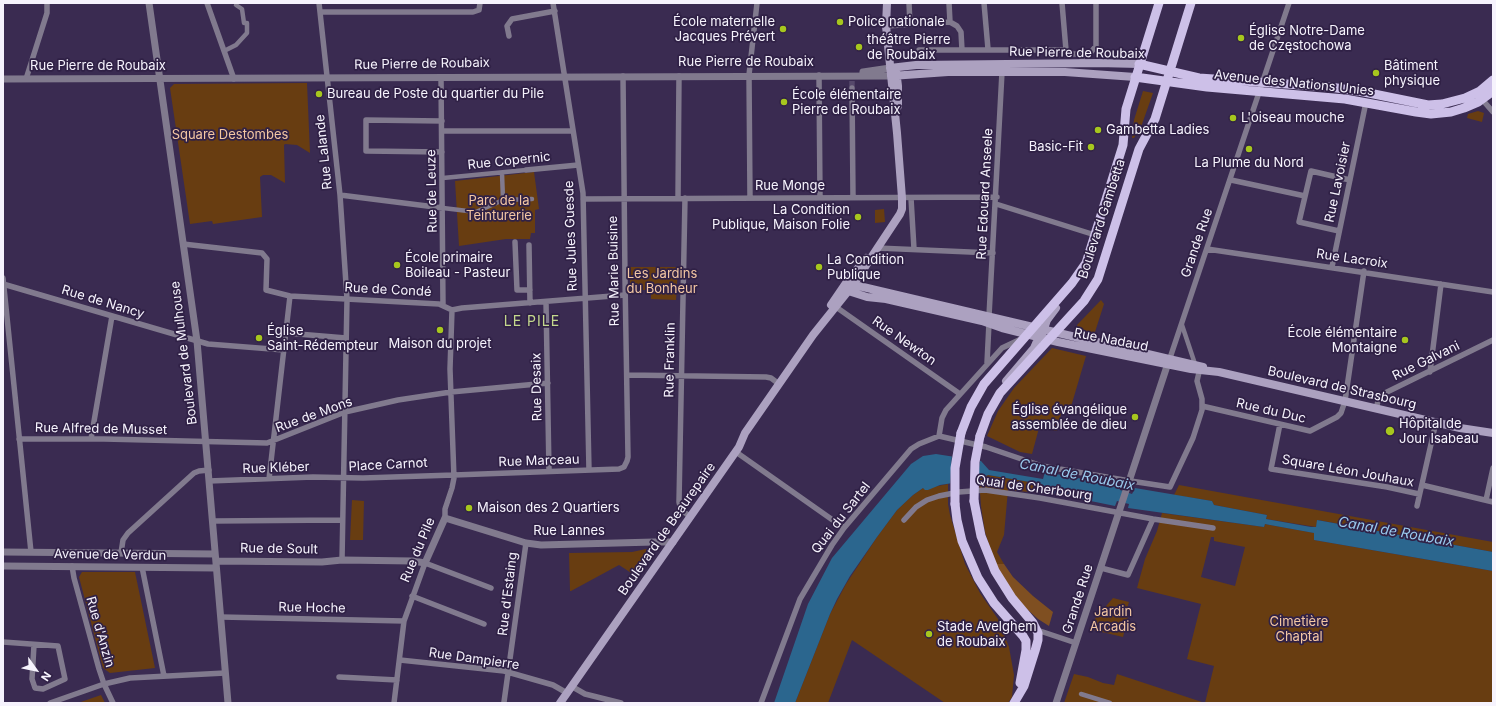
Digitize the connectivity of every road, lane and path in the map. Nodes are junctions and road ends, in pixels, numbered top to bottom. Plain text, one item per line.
1 (47, 3) edge
2 (149, 3) edge
3 (207, 3) edge
4 (319, 3) edge
5 (480, 3) edge
6 (553, 3) edge
7 (757, 3) edge
8 (887, 3) edge
9 (909, 3) edge
10 (949, 3) edge
11 (984, 3) edge
12 (1062, 3) edge
13 (1096, 3) edge
14 (1159, 3) edge
15 (1191, 3) edge
16 (1289, 3) edge
17 (236, 5) dead end
18 (555, 11) junction
19 (320, 12) junction
20 (950, 22) junction
21 (910, 25) junction
22 (888, 26) junction
23 (509, 36) dead end
24 (988, 49) junction
25 (919, 50) dead end
26 (962, 50) junction
27 (1066, 50) junction
28 (224, 51) junction
29 (1082, 54) junction
30 (1082, 63) junction
31 (1139, 64) junction
32 (1170, 71) junction
33 (893, 72) junction
34 (1002, 72) junction
35 (749, 75) junction
36 (819, 75) junction
37 (841, 75) junction
38 (565, 76) junction
39 (623, 76) junction
40 (679, 76) junction
41 (442, 77) junction
42 (1135, 77) junction
43 (160, 78) junction
44 (327, 78) junction
45 (3, 79) edge
46 (26, 79) junction
47 (234, 79) junction
48 (1493, 80) edge
49 (1167, 81) junction
50 (1261, 87) junction
51 (852, 88) tunnel mouth
52 (1493, 91) edge
53 (1479, 96) junction
54 (1366, 102) junction
55 (1493, 112) edge
56 (442, 121) junction
57 (442, 130) junction
58 (573, 131) junction
59 (442, 152) junction
60 (578, 165) junction
61 (526, 170) joint
62 (502, 173) junction
63 (443, 178) junction
64 (1230, 180) junction
65 (1350, 180) junction
66 (340, 195) junction
67 (1305, 196) junction
68 (820, 197) junction
69 (853, 197) junction
70 (997, 197) junction
71 (681, 198) junction
72 (750, 198) junction
73 (902, 198) junction
74 (911, 198) junction
75 (532, 199) dead end
76 (583, 199) junction
77 (624, 199) junction
78 (503, 200) junction
79 (996, 204) junction
80 (443, 208) junction
81 (1339, 231) junction
82 (1096, 235) junction
83 (515, 242) dead end
84 (183, 244) junction
85 (529, 244) dead end
86 (877, 248) junction
87 (914, 249) junction
88 (1207, 249) junction
89 (993, 253) junction
90 (1332, 267) junction
91 (1364, 271) junction
92 (1080, 273) junction
93 (3, 282) edge
94 (1441, 284) junction
95 (847, 287) junction
96 (530, 290) junction
97 (1493, 292) edge
98 (625, 294) junction
99 (290, 296) junction
100 (585, 298) junction
101 (347, 300) junction
102 (546, 302) junction
103 (530, 303) junction
104 (443, 305) junction
105 (836, 307) junction
106 (452, 310) junction
107 (112, 316) junction
108 (989, 320) junction
109 (1182, 324) junction
110 (1034, 326) junction
111 (1045, 329) junction
112 (1056, 332) junction
113 (286, 333) junction
114 (1025, 336) junction
115 (1038, 337) junction
116 (346, 338) junction
117 (1048, 339) junction
118 (1493, 340) edge
119 (197, 341) junction
120 (284, 350) junction
121 (1169, 361) junction
122 (986, 365) junction
123 (791, 366) junction
124 (1198, 367) junction
125 (1430, 372) junction
126 (627, 375) junction
127 (681, 376) junction
128 (548, 382) junction
129 (779, 384) junction
130 (451, 392) junction
131 (1000, 393) junction
132 (960, 394) junction
133 (1344, 401) junction
134 (1202, 406) junction
135 (1376, 409) junction
136 (345, 412) junction
137 (1436, 422) junction
138 (1280, 424) junction
139 (1460, 428) junction
140 (1493, 433) edge
141 (939, 436) junction
142 (19, 439) junction
143 (91, 439) junction
144 (1493, 439) edge
145 (206, 442) junction
146 (273, 442) junction
147 (736, 452) junction
148 (625, 466) joint
149 (1493, 468) edge
150 (208, 470) junction
151 (589, 470) junction
152 (549, 471) junction
153 (454, 475) junction
154 (343, 478) junction
155 (269, 479) junction
156 (1130, 480) junction
157 (209, 481) junction
158 (1422, 485) junction
159 (1420, 494) junction
160 (1486, 500) junction
161 (1493, 502) edge
162 (1417, 506) dead end
163 (1119, 512) junction
164 (691, 517) junction
165 (445, 518) junction
166 (1153, 519) junction
167 (342, 520) junction
168 (904, 520) dead end
169 (213, 521) junction
170 (844, 528) junction
171 (1213, 528) dead end
172 (673, 542) junction
173 (526, 543) junction
174 (3, 552) edge
175 (30, 552) junction
176 (121, 553) junction
177 (342, 560) junction
178 (216, 561) junction
179 (426, 563) junction
180 (3, 566) edge
181 (72, 566) junction
182 (142, 567) junction
183 (1101, 568) junction
184 (491, 588) dead end
185 (412, 596) junction
186 (221, 617) junction
187 (404, 621) junction
188 (484, 624) dead end
189 (1037, 630) junction
190 (3, 642) edge
191 (1076, 643) junction
192 (34, 644) junction
193 (400, 660) junction
194 (225, 673) junction
195 (509, 673) junction
196 (164, 676) junction
197 (339, 677) dead end
198 (397, 680) junction
199 (104, 684) junction
200 (569, 690) junction
201 (1081, 694) dead end
202 (504, 702) dead end
203 (50, 703) edge
204 (113, 703) edge
205 (228, 703) edge
206 (394, 703) edge
207 (560, 703) edge
208 (621, 703) edge
209 (761, 703) edge
210 (1014, 703) edge
211 (1056, 703) edge
212 (1110, 703) edge

1 - 46 street
2 - 43 street, Boulevard de Mulhouse
3 - 28 street
4 - 19 street, Rue Lalande
5 - 19 street
6 - 18 street, Rue Jules Guesde
7 - 35 street
8 - 22 main road, Boulevard de Beaurepaire
9 - 21 street
10 - 20 street
11 - 24 street
12 - 27 street
13 - 29 street
14 - 31 main road, Boulevard Gambetta
15 - 32 main road, Boulevard Gambetta
16 - 50 street, Grande Rue
17 - 28 street
18 - 23 street
18 - 38 street, Rue Jules Guesde
19 - 44 street, Rue Lalande
20 - 21 street
20 - 26 street
21 - 22 street
22 - 33 main road, Boulevard de Beaurepaire
24 - 26 street
24 - 27 street
25 - 26 street
27 - 29 street
28 - 47 street
29 - 30 street
30 - 31 main road, Rue Pierre de Roubaix
30 - 33 main road, Rue Pierre de Roubaix
31 - 32 main road, Rue Pierre de Roubaix
31 - 42 main road, Boulevard Gambetta
32 - 49 main road, Boulevard Gambetta
32 - 50 main road, Avenue des Nations Unies
33 - 34 main road, Rue Pierre de Roubaix
33 - 37 street, Rue Pierre de Roubaix
33 - 37 street, Rue Pierre de Roubaix
33 - 73 main road, Boulevard de Beaurepaire
34 - 42 main road, Rue Pierre de Roubaix
34 - 70 street, Rue Edouard Anseele
35 - 36 street, Rue Pierre de Roubaix
35 - 40 street, Rue Pierre de Roubaix
35 - 72 street
36 - 37 street, Rue Pierre de Roubaix
36 - 68 street
38 - 39 street, Rue Pierre de Roubaix
38 - 41 street, Rue Pierre de Roubaix
38 - 58 street, Rue Jules Guesde
39 - 40 street, Rue Pierre de Roubaix
39 - 77 street, Rue Marie Buisine
40 - 71 street, Rue Franklin
41 - 44 street, Rue Pierre de Roubaix
41 - 56 street, Rue de Leuze
42 - 49 main road, Avenue des Nations Unies
42 - 82 main road, Boulevard Gambetta
43 - 46 street, Rue Pierre de Roubaix
43 - 47 street, Rue Pierre de Roubaix
43 - 84 street, Boulevard de Mulhouse
44 - 47 street, Rue Pierre de Roubaix
44 - 66 street, Rue Lalande
45 - 46 street, Rue Pierre de Roubaix
48 - 53 main road, Avenue des Nations Unies
49 - 50 main road, Avenue des Nations Unies
49 - 112 main road, Boulevard Gambetta
50 - 53 main road, Avenue des Nations Unies
50 - 54 main road, Avenue des Nations Unies
50 - 64 street, Grande Rue
51 - 69 street
52 - 53 main road, Avenue des Nations Unies
53 - 54 main road, Avenue des Nations Unies
53 - 55 street
54 - 65 street, Rue Lavoisier
56 - 57 street, Rue de Leuze
56 - 59 street
57 - 58 street
57 - 59 street, Rue de Leuze
58 - 60 street, Rue Jules Guesde
59 - 63 street, Rue de Leuze
60 - 61 street, Rue Copernic
60 - 76 street, Rue Jules Guesde
61 - 62 street, Rue Copernic
62 - 63 street, Rue Copernic
62 - 78 street
63 - 80 street, Rue de Leuze
64 - 67 street
64 - 88 street, Grande Rue
65 - 67 street
65 - 81 street, Rue Lavoisier
66 - 80 street
66 - 101 street, Rue Lalande
67 - 81 street
68 - 69 street, Rue Monge
68 - 72 street, Rue Monge
69 - 73 street, Rue Monge
70 - 74 street, Rue Monge
70 - 79 street, Rue Edouard Anseele
71 - 72 street, Rue Monge
71 - 77 street, Rue Monge
71 - 127 street, Rue Franklin
73 - 74 street, Rue Monge
73 - 86 main road, Boulevard de Beaurepaire
74 - 87 street
75 - 78 street
76 - 77 street, Rue Monge
76 - 100 street, Rue Jules Guesde
77 - 98 street, Rue Marie Buisine
78 - 80 street
79 - 82 street
79 - 89 street, Rue Edouard Anseele
80 - 104 street, Rue de Leuze
81 - 90 street, Rue Lavoisier
82 - 92 main road, Boulevard Gambetta
83 - 96 street
84 - 99 street, Rue de Condé
84 - 119 street, Boulevard de Mulhouse
85 - 96 street
86 - 87 street
86 - 95 main road, Boulevard de Beaurepaire
87 - 89 street
88 - 90 street, Rue Lacroix
88 - 109 street, Grande Rue
89 - 108 street, Rue Edouard Anseele
90 - 91 street, Rue Lacroix
91 - 94 street, Rue Lacroix
91 - 133 street, Rue du Duc
92 - 110 main road, Boulevard Gambetta
92 - 111 main road
93 - 107 street, Rue de Nancy
93 - 142 street
94 - 97 street, Rue Lacroix
94 - 125 street
95 - 105 main road, Boulevard de Beaurepaire
95 - 108 main road
95 - 123 main road, Boulevard de Beaurepaire
96 - 103 street
98 - 100 street
98 - 126 street, Rue Marie Buisine
99 - 101 street, Rue de Condé
99 - 113 street
100 - 102 street
100 - 151 street, Rue Jules Guesde
101 - 104 street, Rue de Condé
101 - 116 street, Rue Lalande
102 - 103 street
102 - 128 street, Rue Desaix
103 - 106 street
104 - 106 street, Rue de Condé
105 - 123 main road, Boulevard de Beaurepaire
105 - 132 street, Rue Newton
106 - 130 street, Rue du Pile
107 - 119 street, Rue de Nancy
107 - 143 street
108 - 110 main road, Rue Nadaud
108 - 114 main road, Rue Nadaud
108 - 122 street
109 - 121 street, Grande Rue
109 - 124 street
110 - 111 main road, Rue Nadaud
110 - 114 main road, Boulevard Gambetta
110 - 115 main road
111 - 112 main road, Rue Nadaud
111 - 117 main road
112 - 117 main road, Boulevard Gambetta
112 - 121 main road, Rue Nadaud
113 - 116 street
113 - 120 street
114 - 115 main road, Rue Nadaud
114 - 122 street, Boulevard Gambetta
114 - 210 main road, Boulevard Gambetta, bridge
115 - 117 main road, Rue Nadaud
115 - 131 main road
116 - 136 street, Rue Lalande
117 - 121 main road, Rue Nadaud
117 - 131 main road, Boulevard Gambetta
118 - 125 street, Rue Galvani
119 - 120 street, Rue de Nancy
119 - 145 street, Boulevard de Mulhouse
120 - 146 street
121 - 124 main road, Boulevard de Strasbourg
121 - 156 street, Grande Rue
122 - 132 street, Boulevard Gambetta
123 - 129 main road, Boulevard de Beaurepaire
124 - 133 main road, Boulevard de Strasbourg
124 - 134 street
125 - 135 street, Rue Galvani
126 - 127 street
126 - 148 street, Rue Marie Buisine
127 - 129 street
127 - 164 street, Rue Franklin
128 - 130 street, Rue de Mons
128 - 152 street, Rue Desaix
129 - 147 main road, Boulevard de Beaurepaire
130 - 136 street, Rue de Mons
130 - 153 street, Rue du Pile
131 - 189 main road, Boulevard Gambetta, bridge
132 - 141 street, Boulevard Gambetta
133 - 135 main road, Boulevard de Strasbourg
133 - 138 street, Rue du Duc
134 - 138 street, Rue du Duc
134 - 156 street
135 - 137 main road, Boulevard de Strasbourg
136 - 146 street, Rue de Mons
136 - 154 street, Rue Lalande
137 - 139 main road, Boulevard de Strasbourg
137 - 158 street
138 - 159 street, Square Léon Jouhaux
139 - 140 main road, Boulevard de Strasbourg
139 - 144 main road, Boulevard de Strasbourg
141 - 156 street
141 - 170 street, Quai du Sartel
142 - 143 street, Rue Alfred de Musset
142 - 175 street
143 - 145 street, Rue Alfred de Musset
145 - 146 street, Rue de Mons
145 - 150 street, Boulevard de Mulhouse
146 - 155 street
147 - 164 main road, Boulevard de Beaurepaire
147 - 170 street
148 - 151 street, Rue Marceau
149 - 160 street
150 - 157 street, Boulevard de Mulhouse
150 - 176 street
151 - 152 street, Rue Marceau
152 - 153 street, Rue Marceau
153 - 154 street, Place Carnot
153 - 165 street, Rue du Pile
154 - 155 street, Rue Kléber
154 - 167 street, Place Carnot
155 - 157 street, Rue Kléber
156 - 163 street, Grande Rue
157 - 169 street, Boulevard de Mulhouse
158 - 159 street
158 - 160 street
159 - 162 street
160 - 161 street
163 - 166 street, Quai de Cherbourg
163 - 168 street, Quai de Cherbourg
163 - 183 street, Grande Rue
164 - 172 main road, Boulevard de Beaurepaire
165 - 173 street, Rue Lannes
165 - 179 street, Rue du Pile
166 - 171 street, Quai de Cherbourg
166 - 183 street
167 - 169 street
167 - 177 street, Place Carnot
169 - 178 street, Boulevard de Mulhouse
170 - 209 street, Quai du Sartel
172 - 173 street, Rue Lannes
172 - 200 main road, Boulevard de Beaurepaire
173 - 195 street, Rue d'Estaing
174 - 175 street, Avenue de Verdun
175 - 176 street, Avenue de Verdun
176 - 178 street, Avenue de Verdun
177 - 178 street, Rue de Soult
177 - 179 street
178 - 182 street, Avenue de Verdun
178 - 186 street, Boulevard de Mulhouse
179 - 184 street
179 - 185 street, Rue du Pile
180 - 181 street, Avenue de Verdun
181 - 182 street, Avenue de Verdun
181 - 199 street, Rue d'Anzin
182 - 196 street
183 - 191 street, Grande Rue
185 - 187 street, Rue du Pile
185 - 188 street
186 - 187 street, Rue Hoche
186 - 194 street, Boulevard de Mulhouse
187 - 193 street, Rue du Pile
189 - 191 street
189 - 210 main road
190 - 192 street
191 - 211 street, Grande Rue
192 - 192 street
193 - 195 street, Rue Dampierre
193 - 198 street, Rue du Pile
194 - 196 street
194 - 205 street, Boulevard de Mulhouse
195 - 200 street, Rue Dampierre
195 - 202 street, Rue d'Estaing
196 - 199 street
197 - 198 street
198 - 206 street, Rue du Pile
199 - 203 street
199 - 204 street, Rue d'Anzin
200 - 207 main road, Boulevard de Beaurepaire
200 - 208 street, Rue Dampierre
201 - 212 street

